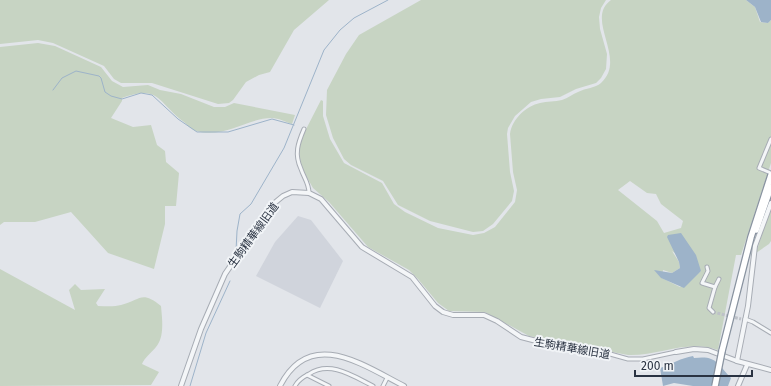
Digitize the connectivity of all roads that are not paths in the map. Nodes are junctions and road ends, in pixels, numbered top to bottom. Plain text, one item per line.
1 (304, 129) dead end
2 (771, 139) edge
3 (771, 174) edge
4 (771, 187) edge
5 (309, 193) junction
6 (771, 203) edge
7 (746, 256) junction
8 (707, 267) dead end
9 (718, 279) dead end
10 (715, 287) junction
11 (713, 312) dead end
12 (744, 319) junction
13 (771, 333) edge
14 (548, 344) joint
15 (676, 352) joint
16 (737, 361) junction
17 (747, 365) junction
18 (771, 370) edge
19 (307, 375) junction
20 (387, 378) junction
21 (181, 386) edge
22 (280, 386) edge
23 (295, 386) edge
24 (329, 386) edge
25 (373, 386) edge
26 (383, 386) edge
27 (404, 386) edge
28 (715, 386) edge
29 (738, 386) edge

1 - 5 street
2 - 3 street
3 - 7 highway
4 - 7 highway
5 - 14 street, 生駒精華線旧道
5 - 21 street, 生駒精華線旧道
6 - 12 street
7 - 28 highway, bridge
8 - 10 street
9 - 10 street
10 - 11 street
12 - 13 street
12 - 16 street
14 - 15 street, 生駒精華線旧道
15 - 16 street, 生駒精華線旧道
16 - 17 street, 生駒精華線旧道
17 - 18 street, 生駒精華線旧道
17 - 29 street
19 - 23 street
19 - 24 street
19 - 25 street
20 - 22 street
20 - 26 street
20 - 27 street

